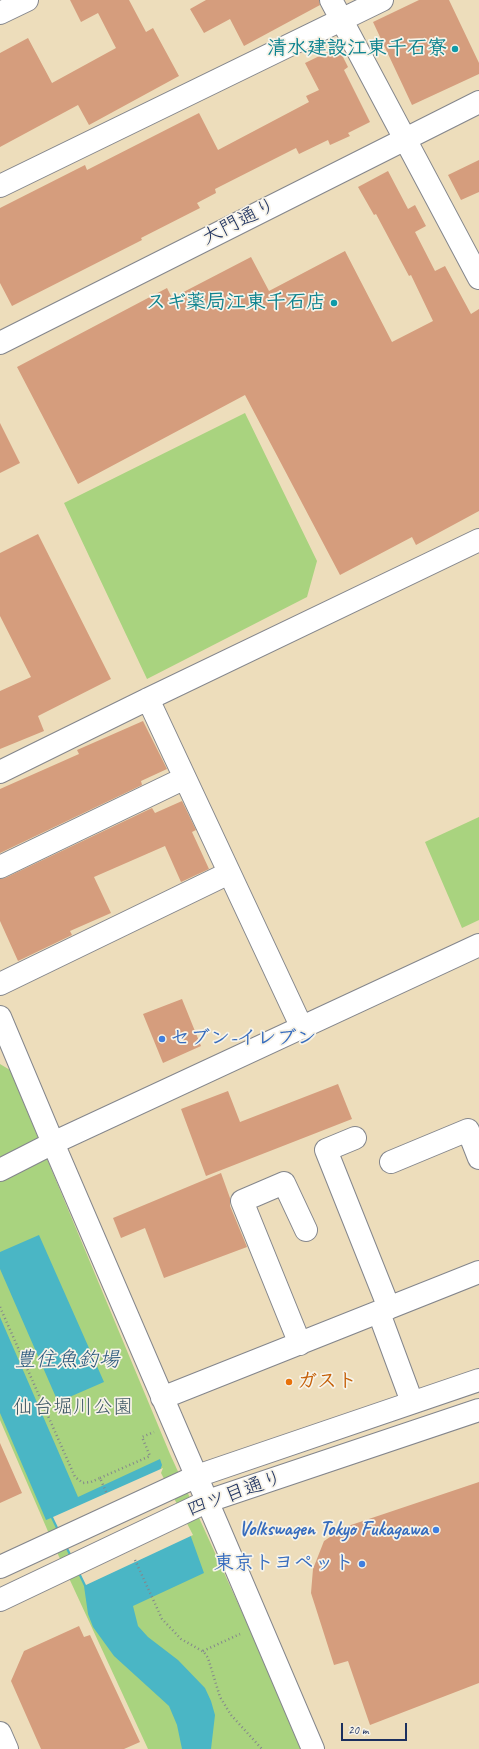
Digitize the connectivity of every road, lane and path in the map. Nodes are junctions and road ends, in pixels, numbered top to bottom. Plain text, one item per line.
1 (27, 0) edge
2 (331, 0) edge
3 (382, 0) edge
4 (0, 13) edge
5 (341, 20) junction
6 (479, 102) edge
7 (405, 138) junction
8 (0, 186) edge
9 (479, 278) edge
10 (0, 343) edge
11 (479, 540) edge
12 (148, 699) junction
13 (0, 772) edge
14 (185, 778) junction
15 (0, 867) edge
16 (229, 873) junction
17 (479, 945) edge
18 (0, 984) edge
19 (0, 1017) edge
20 (302, 1028) junction
21 (355, 1138) dead end
22 (53, 1144) junction
23 (479, 1158) edge
24 (390, 1162) dead end
25 (0, 1170) edge
26 (306, 1230) dead end
27 (479, 1272) edge
28 (0, 1306) edge
29 (384, 1310) junction
30 (300, 1344) junction
31 (479, 1380) edge
32 (162, 1398) junction
33 (412, 1402) junction
34 (479, 1410) edge
35 (173, 1423) junction
36 (100, 1478) junction
37 (189, 1480) junction
38 (102, 1484) dead end
39 (200, 1505) junction
40 (0, 1567) edge
41 (151, 1599) dead end
42 (0, 1600) edge
43 (260, 1624) junction
44 (203, 1651) junction
45 (0, 1733) edge
46 (7, 1749) edge
47 (262, 1749) edge
48 (313, 1749) edge

1 - 4 street
2 - 5 street
3 - 5 street
5 - 7 street
5 - 8 street
6 - 7 street, 大門通り
7 - 9 street
7 - 10 street, 大門通り
11 - 12 street
12 - 13 street
12 - 14 street
14 - 15 street
14 - 16 street
16 - 18 street
16 - 20 street
17 - 20 street
19 - 22 street
20 - 22 street
21 - 29 street
22 - 25 street
22 - 32 street
23 - 24 street
26 - 30 street
27 - 29 street
28 - 36 path
29 - 30 street
29 - 33 street
30 - 32 street
31 - 33 street, 四ツ目通り
32 - 35 street
33 - 37 street, 四ツ目通り
34 - 39 street, 四ツ目通り
35 - 36 path
35 - 37 street
36 - 38 path
37 - 39 street
37 - 40 street, 四ツ目通り
39 - 42 street, 四ツ目通り
39 - 43 street
41 - 44 path
43 - 44 path
43 - 48 street
44 - 47 path
45 - 46 street

